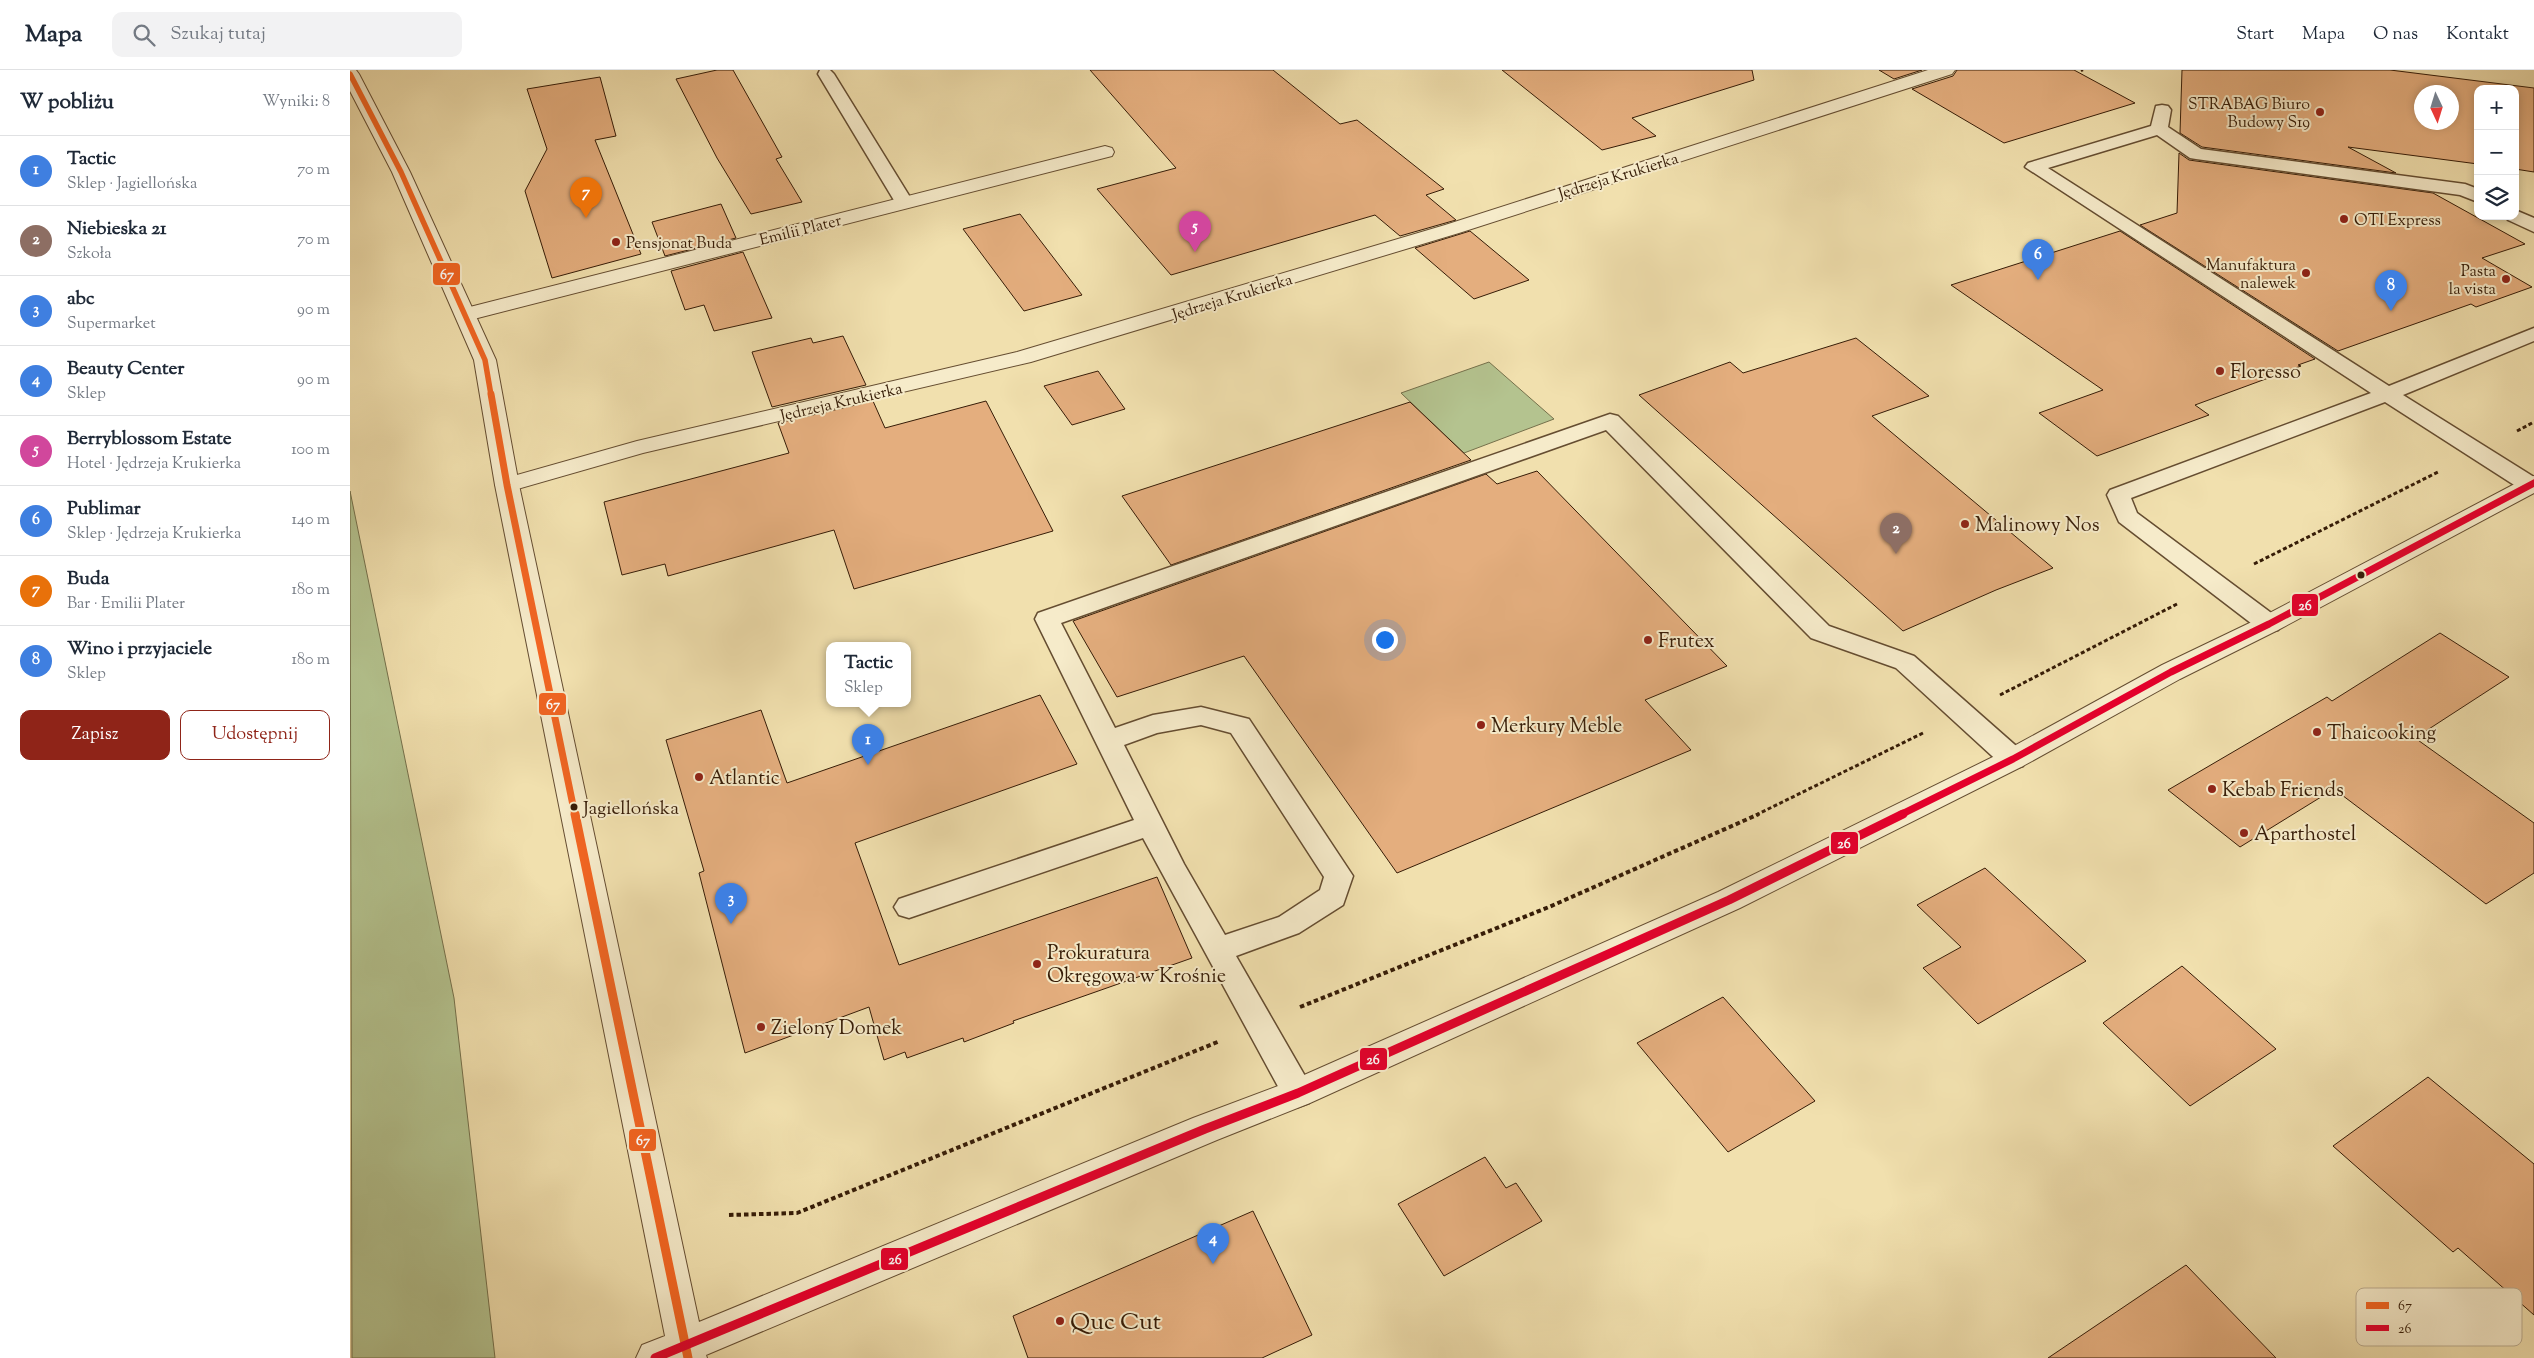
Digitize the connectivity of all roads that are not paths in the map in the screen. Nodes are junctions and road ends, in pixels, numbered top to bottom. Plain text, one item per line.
1 (1946, 70) edge
2 (350, 74) edge
3 (826, 74) dead end
4 (1105, 152) dead end
5 (2474, 195) edge
6 (904, 202) junction
7 (2519, 218) edge
8 (2534, 226) edge
9 (466, 315) junction
10 (2534, 334) edge
11 (2387, 394) junction
12 (2532, 484) edge
13 (508, 485) junction
14 (2269, 624) junction
15 (1108, 741) junction
16 (2014, 759) junction
17 (1150, 825) junction
18 (909, 907) dead end
19 (1218, 950) junction
20 (1298, 1093) junction
21 (676, 1354) edge

1 - 13 street, Jędrzeja Krukierka
2 - 9 street
3 - 6 lane
4 - 6 street, Emilii Plater
5 - 11 lane
6 - 9 street, Emilii Plater
7 - 8 lane
9 - 13 street
10 - 11 lane
11 - 12 lane
11 - 14 lane
12 - 14 street
13 - 21 street
14 - 16 street
15 - 16 lane
15 - 17 lane
15 - 19 lane
16 - 20 street
17 - 18 lane
17 - 19 lane
19 - 20 lane
20 - 21 street

